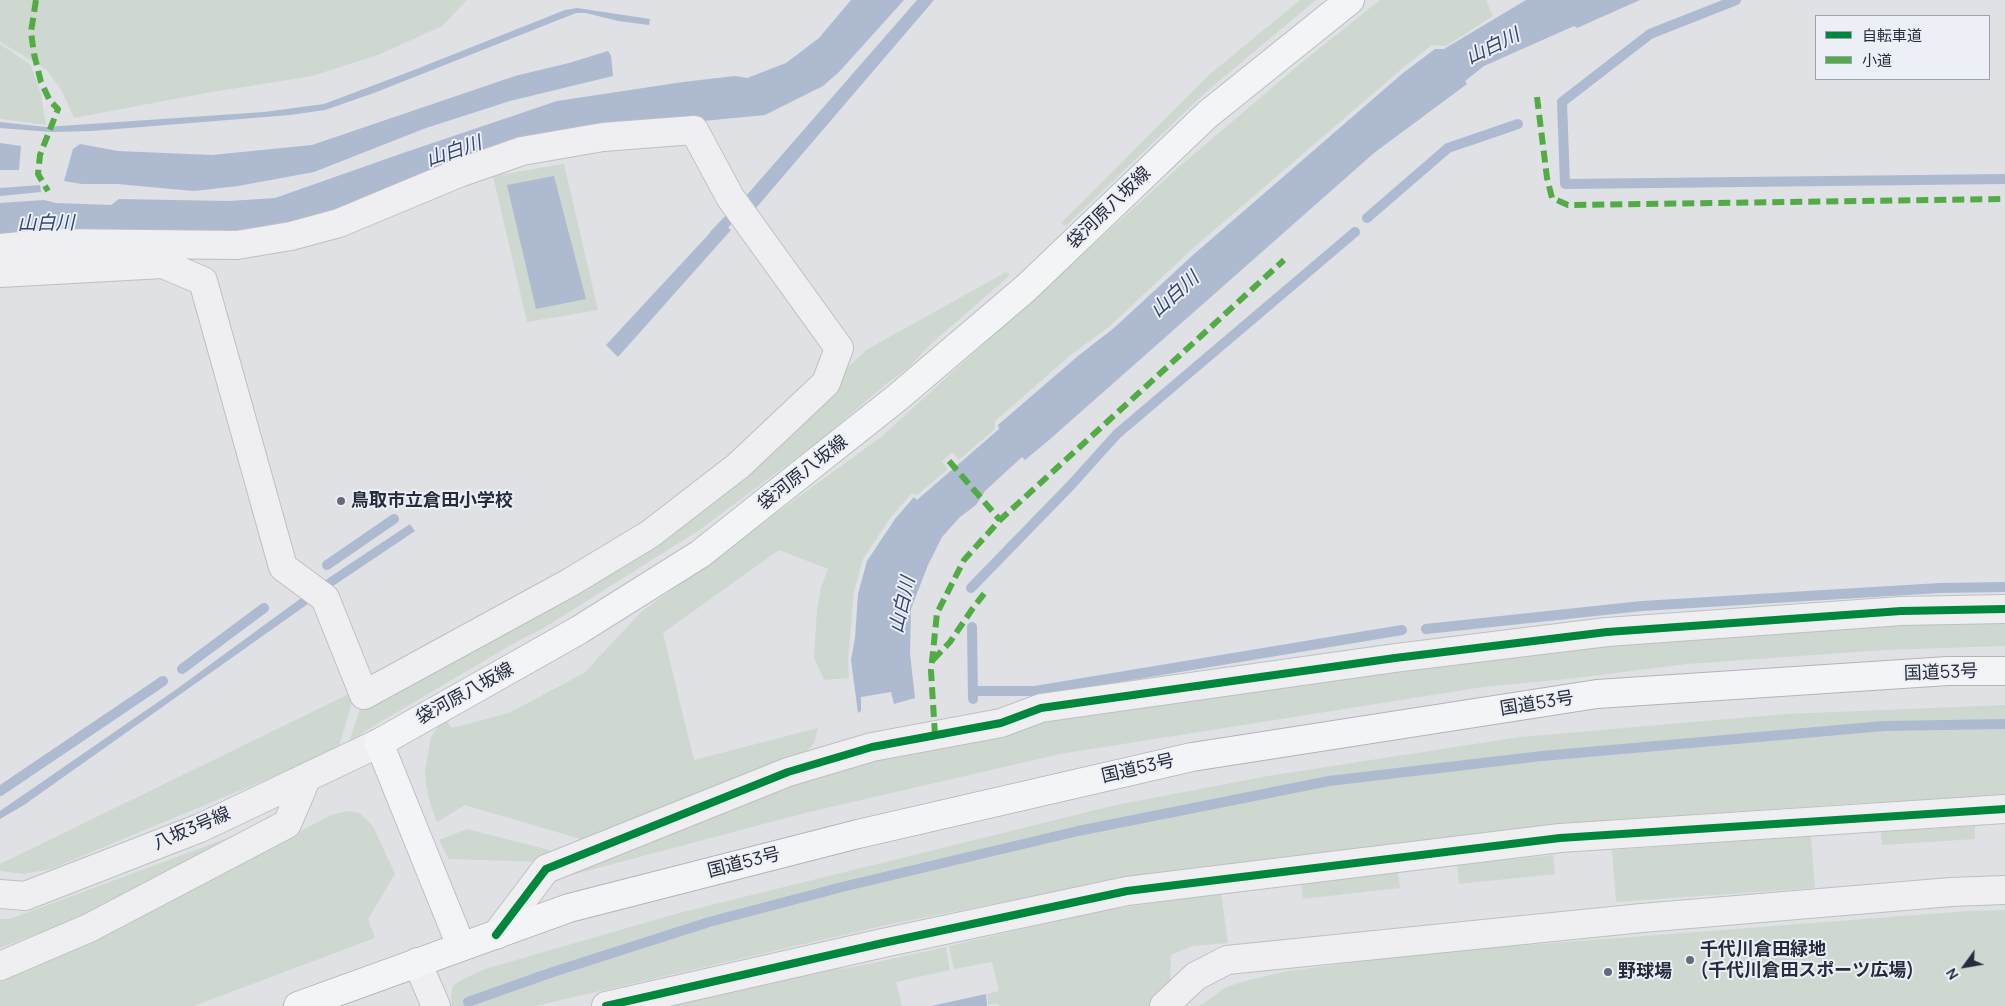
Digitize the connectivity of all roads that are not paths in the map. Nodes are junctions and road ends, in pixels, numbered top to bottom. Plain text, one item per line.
1 (1350, 0) edge
2 (0, 248) edge
3 (0, 273) edge
4 (2005, 609) edge
5 (2005, 671) edge
6 (379, 743) junction
7 (307, 777) junction
8 (2005, 809) edge
9 (2005, 890) edge
10 (0, 894) edge
11 (496, 935) junction
12 (461, 946) junction
13 (417, 962) junction
14 (0, 966) edge
15 (298, 1006) edge
16 (436, 1006) edge
17 (606, 1006) edge
18 (1164, 1006) edge

1 - 6 main road, 袋河原八坂線
2 - 3 street
4 - 11 street
5 - 11 main road, 国道53号
6 - 7 street, 八坂3号線
6 - 12 main road
7 - 10 street, 八坂3号線
7 - 14 street
8 - 17 street
9 - 18 street
11 - 12 main road, 国道53号
12 - 13 main road, 国道53号
13 - 15 main road, 国道53号
13 - 16 street

